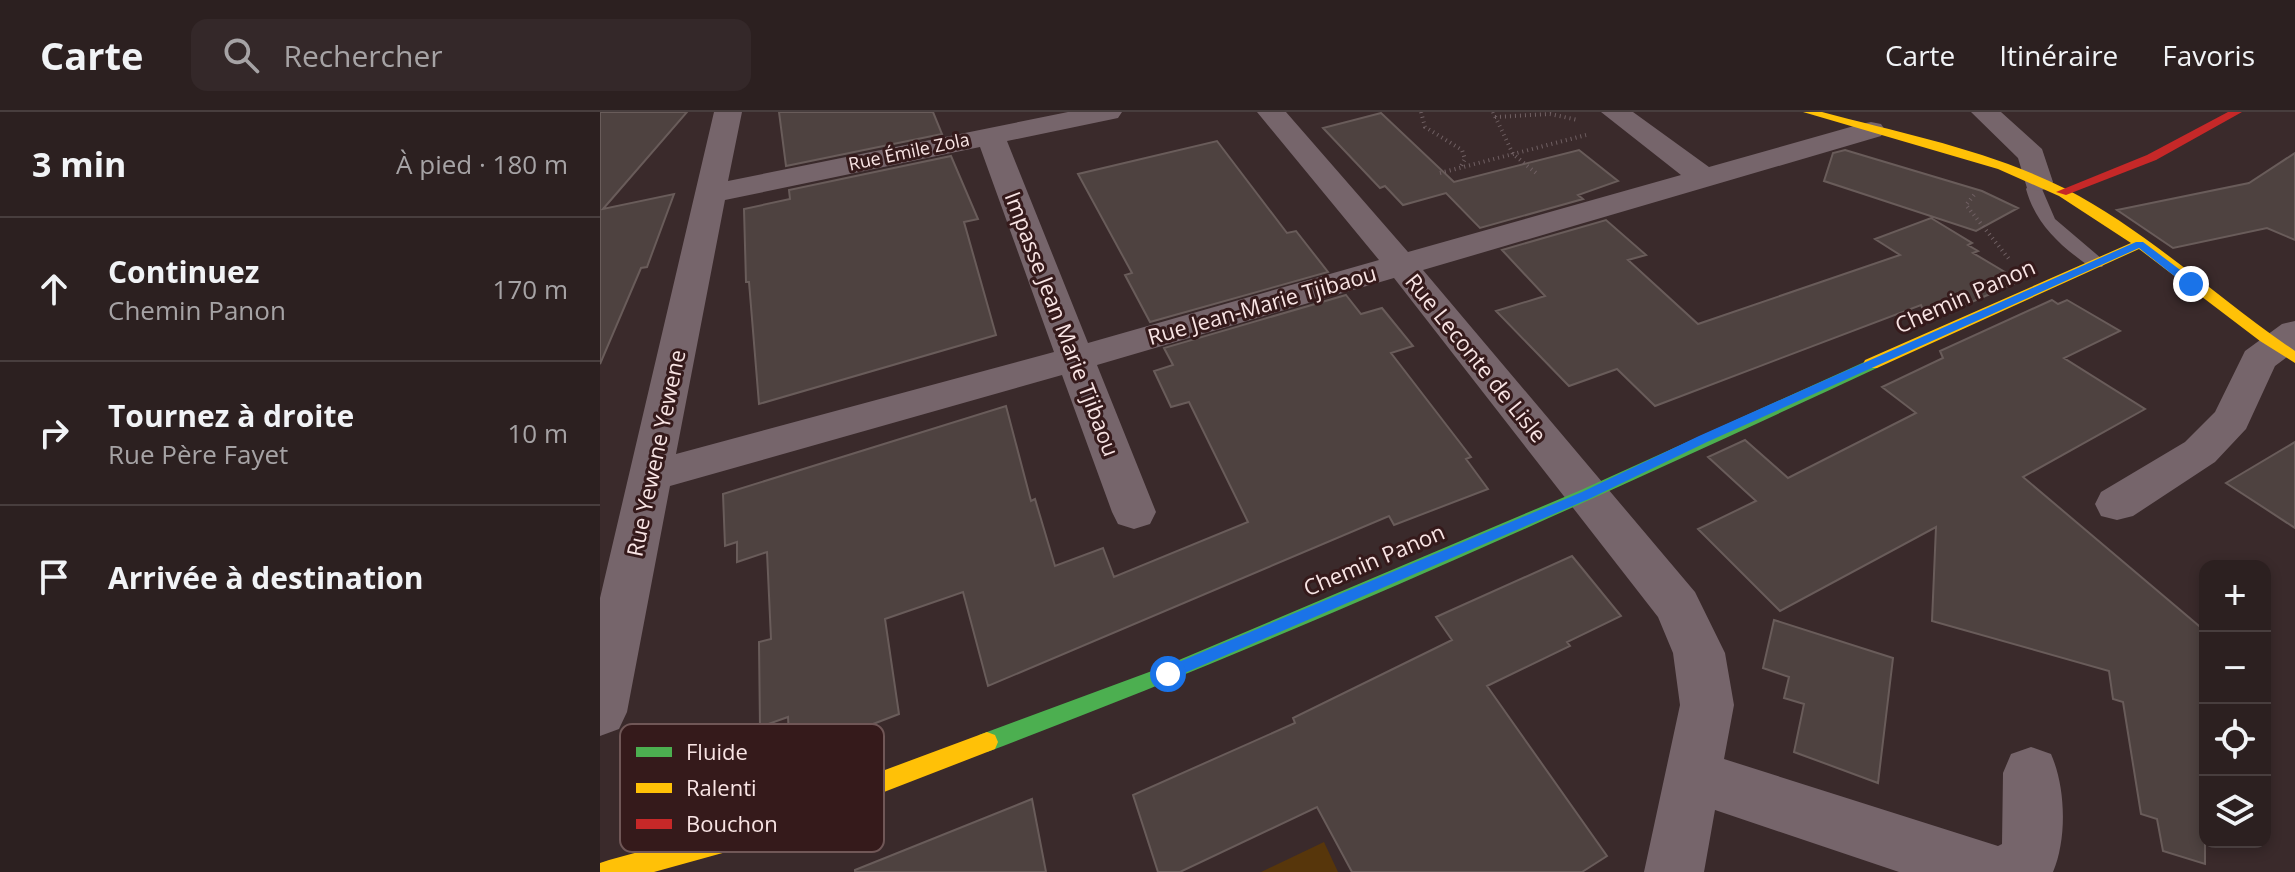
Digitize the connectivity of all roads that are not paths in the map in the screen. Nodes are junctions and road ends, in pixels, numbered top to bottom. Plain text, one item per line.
1 (728, 112) edge
2 (1108, 112) edge
3 (1271, 112) edge
4 (1809, 112) edge
5 (1985, 112) edge
6 (2236, 112) edge
7 (1605, 122) edge
8 (1871, 130) junction
9 (990, 135) junction
10 (1706, 179) junction
11 (2050, 187) junction
12 (711, 194) junction
13 (2140, 244) junction
14 (2096, 263) junction
15 (1401, 265) junction
16 (2289, 344) edge
17 (1074, 359) junction
18 (652, 476) junction
19 (1587, 495) junction
20 (2117, 504) dead end
21 (1134, 512) dead end
22 (600, 712) edge
23 (2031, 773) dead end
24 (1694, 776) junction
25 (884, 781) edge
26 (682, 852) edge
27 (609, 872) edge
28 (1674, 872) edge
29 (1988, 872) edge
30 (2008, 872) edge

1 - 12 street, Rue Yewene Yewene
2 - 9 street, Rue Émile Zola
3 - 15 street, Rue Leconte de Lisle
4 - 8 street
5 - 11 street
6 - 11 street
7 - 10 street
8 - 10 street, Rue Jean-Marie Tjibaou
8 - 11 street
9 - 12 street, Rue Émile Zola
9 - 17 street, Impasse Jean Marie Tjibaou
10 - 15 street, Rue Jean-Marie Tjibaou
11 - 13 street
11 - 14 lane
12 - 18 street, Rue Yewene Yewene
13 - 14 street, Chemin Panon
13 - 16 street
14 - 19 street, Chemin Panon
15 - 17 street, Rue Jean-Marie Tjibaou
15 - 19 street, Rue Leconte de Lisle
16 - 20 street
17 - 18 street, Rue Jean-Marie Tjibaou
17 - 21 street, Impasse Jean Marie Tjibaou
18 - 22 street, Rue Yewene Yewene
19 - 24 street, Rue Leconte de Lisle
19 - 25 street, Chemin Panon
23 - 30 street
24 - 28 street, Rue Leconte de Lisle
24 - 29 street
26 - 27 street, Chemin Panon

